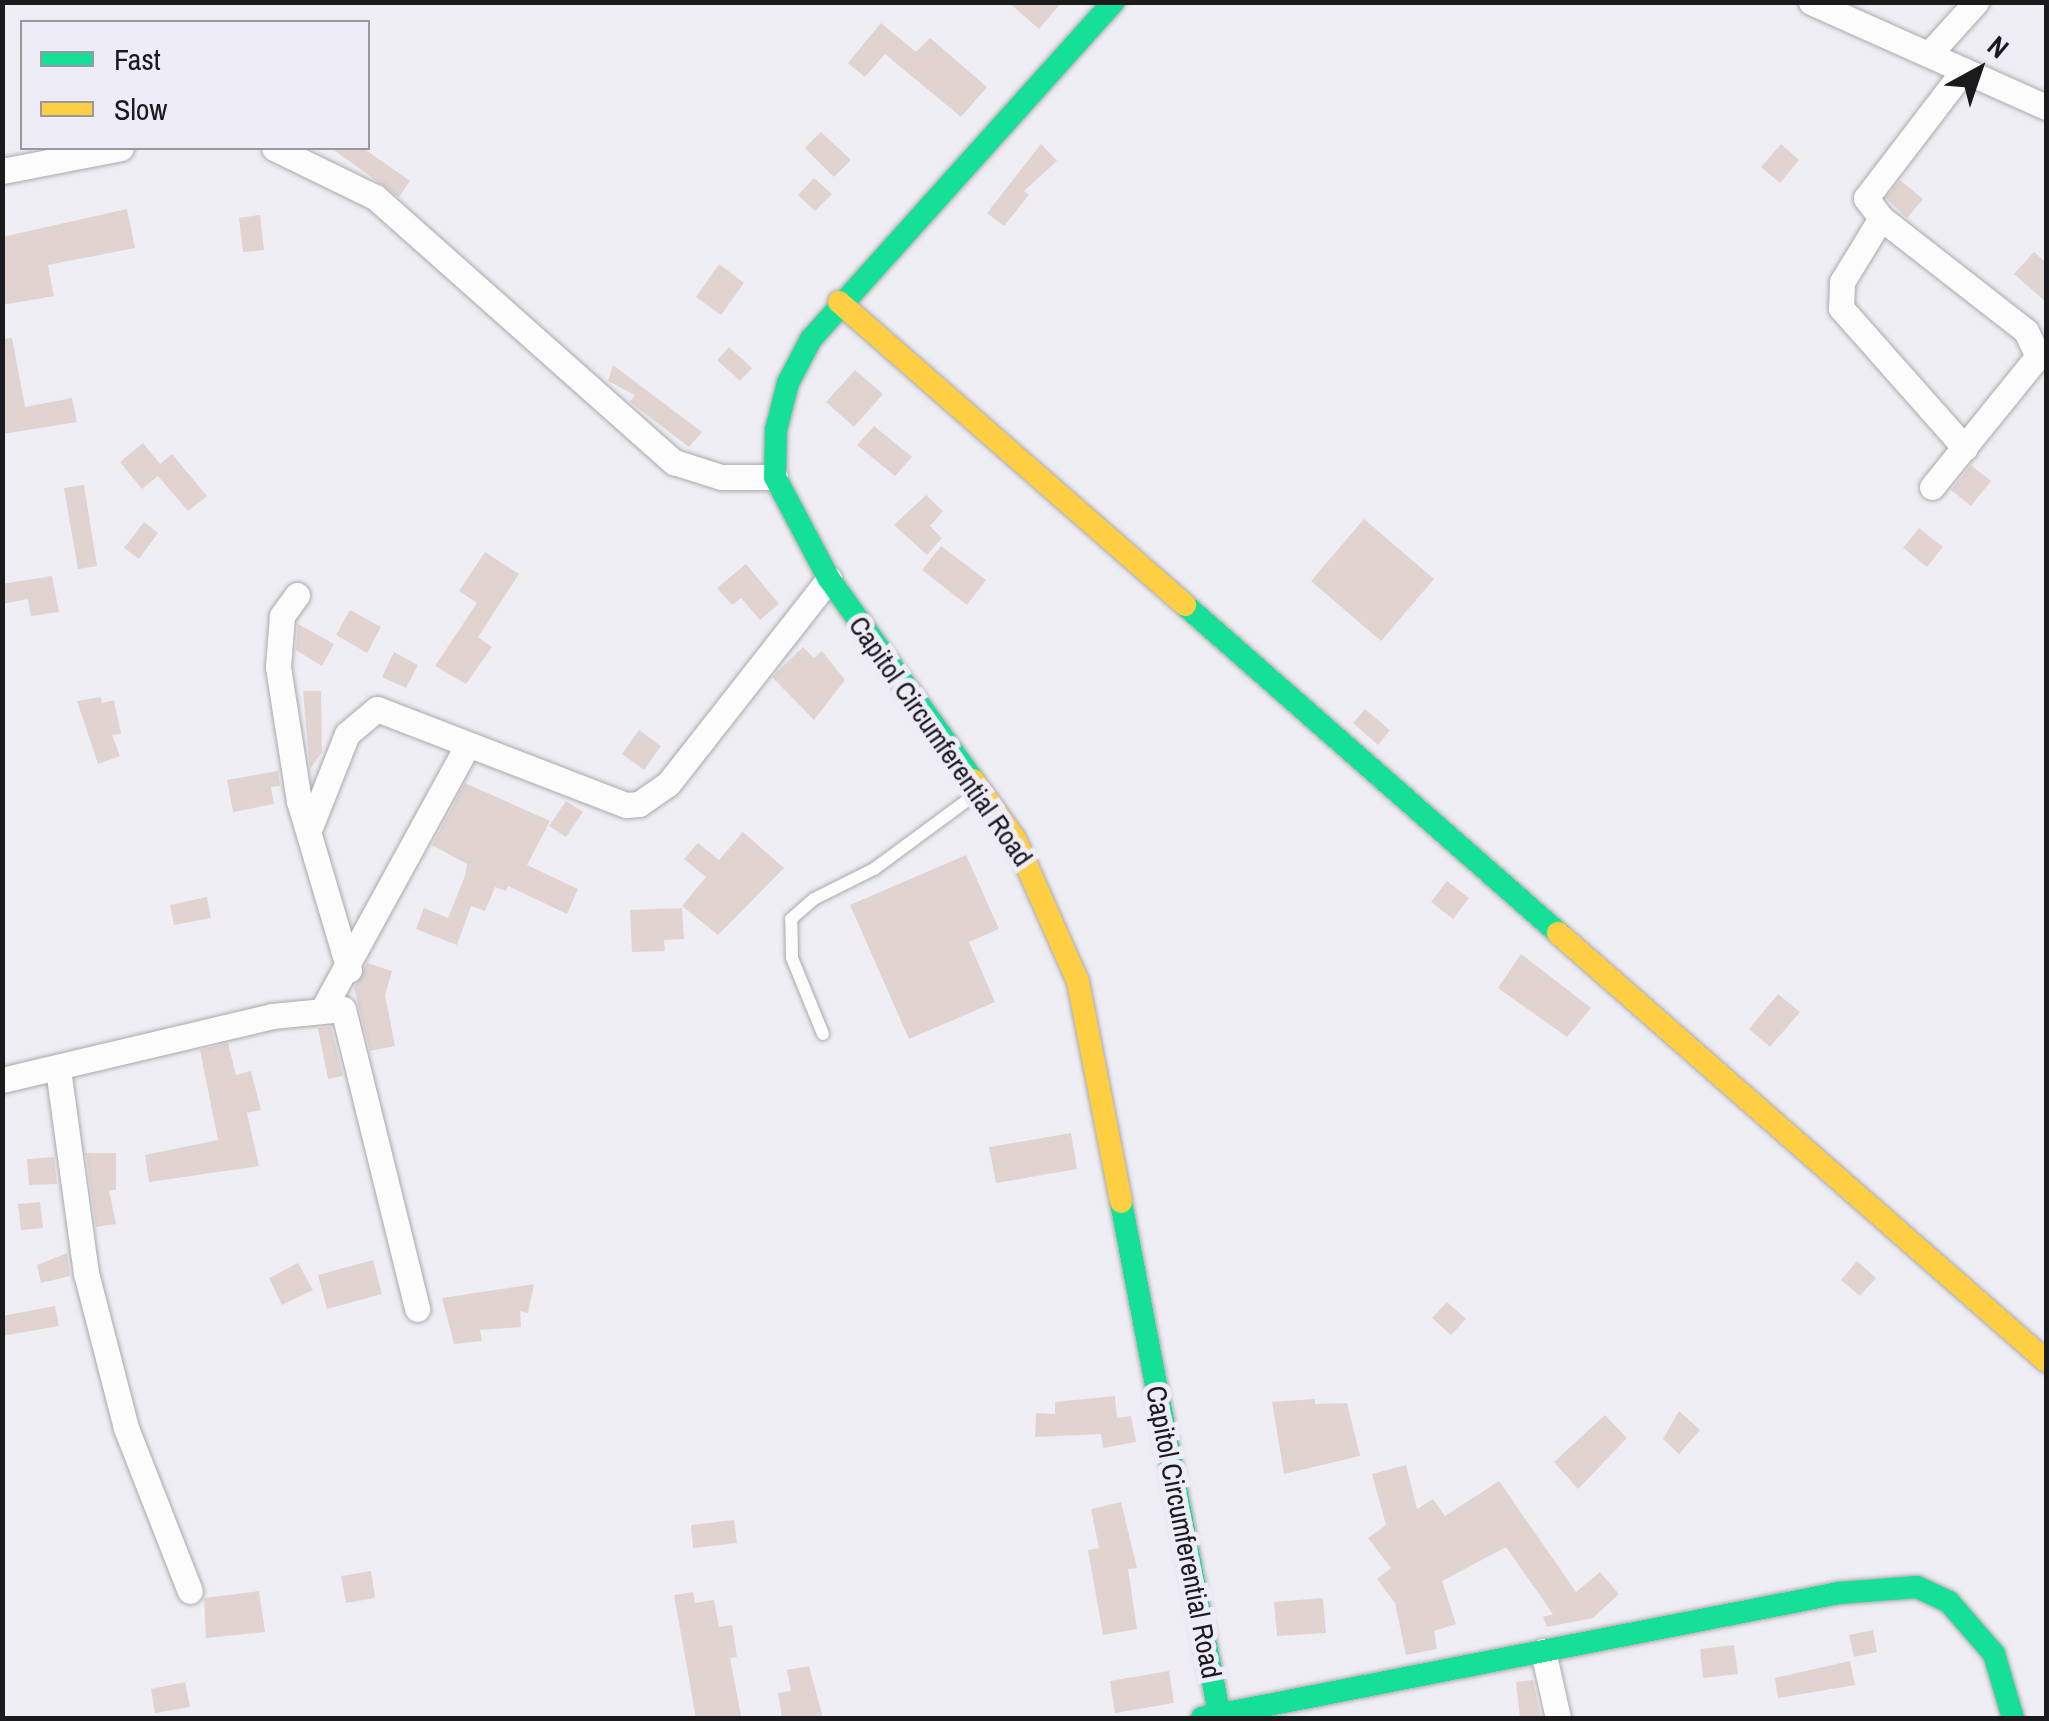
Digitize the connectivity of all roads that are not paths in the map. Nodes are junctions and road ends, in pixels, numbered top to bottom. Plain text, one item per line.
1 (1112, 2) edge
2 (1811, 2) edge
3 (1976, 2) edge
4 (1929, 54) junction
5 (1964, 70) junction
6 (2046, 107) edge
7 (111, 150) edge
8 (278, 150) edge
9 (2, 171) edge
10 (1881, 218) junction
11 (839, 302) junction
12 (1965, 448) junction
13 (776, 477) junction
14 (1932, 487) dead end
15 (830, 579) junction
16 (297, 594) dead end
17 (468, 746) junction
18 (980, 790) junction
19 (311, 825) junction
20 (349, 970) junction
21 (323, 1009) junction
22 (823, 1034) dead end
23 (58, 1069) junction
24 (2, 1080) edge
25 (417, 1309) dead end
26 (2046, 1361) edge
27 (190, 1591) dead end
28 (1543, 1652) junction
29 (2016, 1715) edge
30 (1214, 1717) edge
31 (1558, 1718) edge

1 - 11 street, Capitol Circumferential Road
2 - 4 street
3 - 4 street
4 - 5 street
5 - 6 street
5 - 10 street
7 - 9 street
8 - 13 street
10 - 12 street
10 - 12 street
11 - 13 street, Capitol Circumferential Road
11 - 26 street
12 - 14 street
13 - 15 street, Capitol Circumferential Road
15 - 17 street
15 - 18 street, Capitol Circumferential Road
16 - 19 street
17 - 19 street
17 - 20 street
18 - 22 lane
18 - 30 street, Capitol Circumferential Road
19 - 20 street
20 - 21 street
21 - 23 street
21 - 25 street
23 - 24 street
23 - 27 street
28 - 29 street
28 - 30 street
28 - 31 street

